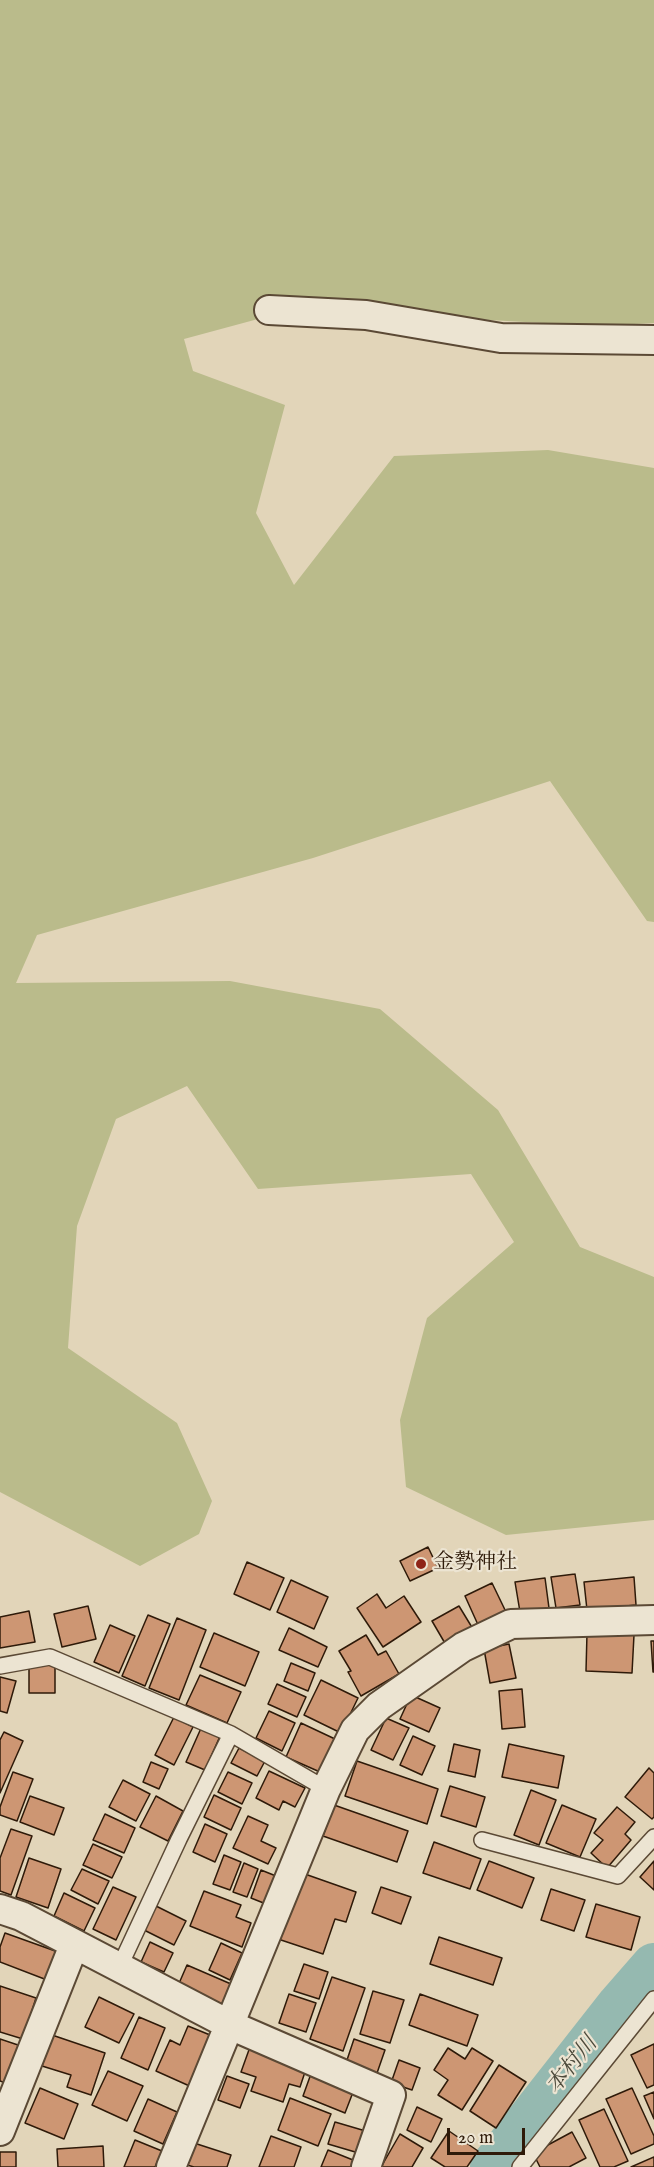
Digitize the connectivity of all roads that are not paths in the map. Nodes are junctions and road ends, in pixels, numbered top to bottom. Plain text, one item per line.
1 (269, 310) dead end
2 (654, 340) edge
3 (654, 1620) edge
4 (0, 1666) edge
5 (231, 1734) junction
6 (326, 1789) junction
7 (654, 1837) edge
8 (482, 1840) dead end
9 (0, 1909) edge
10 (74, 1945) junction
11 (119, 1968) junction
12 (651, 2008) edge
13 (230, 2025) junction
14 (0, 2131) edge
15 (171, 2167) edge
16 (366, 2167) edge
17 (520, 2167) edge

1 - 2 street
3 - 6 street
4 - 5 lane
5 - 6 lane
5 - 11 lane
6 - 13 street
7 - 8 lane
9 - 10 street
10 - 11 street
10 - 14 street
11 - 13 street
12 - 17 lane
13 - 15 street
13 - 16 street

